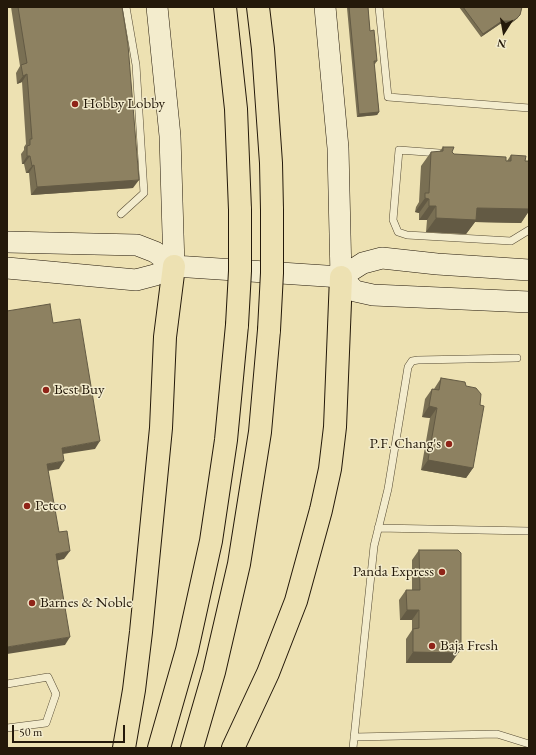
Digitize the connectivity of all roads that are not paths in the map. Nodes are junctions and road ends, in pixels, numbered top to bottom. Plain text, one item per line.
1 (126, 7) edge
2 (157, 7) edge
3 (226, 7) edge
4 (258, 7) edge
5 (325, 7) edge
6 (379, 7) edge
7 (529, 108) edge
8 (445, 154) edge
9 (122, 214) dead end
10 (529, 230) edge
11 (7, 242) edge
12 (174, 266) junction
13 (7, 268) edge
14 (529, 270) edge
15 (341, 277) junction
16 (529, 302) edge
17 (517, 358) dead end
18 (378, 528) junction
19 (529, 531) edge
20 (7, 684) edge
21 (7, 728) edge
22 (354, 737) junction
23 (529, 744) edge
24 (124, 748) edge
25 (159, 748) edge
26 (192, 748) edge
27 (233, 748) edge
28 (353, 748) edge

1 - 9 lane
2 - 12 main road
3 - 25 highway, bridge
4 - 26 highway, bridge
5 - 15 main road
6 - 7 lane
8 - 10 lane
11 - 12 main road
12 - 13 main road
12 - 15 main road
12 - 24 highway
14 - 15 main road
15 - 16 main road
15 - 27 highway
17 - 18 lane
18 - 19 lane
18 - 22 lane
20 - 21 lane
22 - 23 lane
22 - 28 lane

